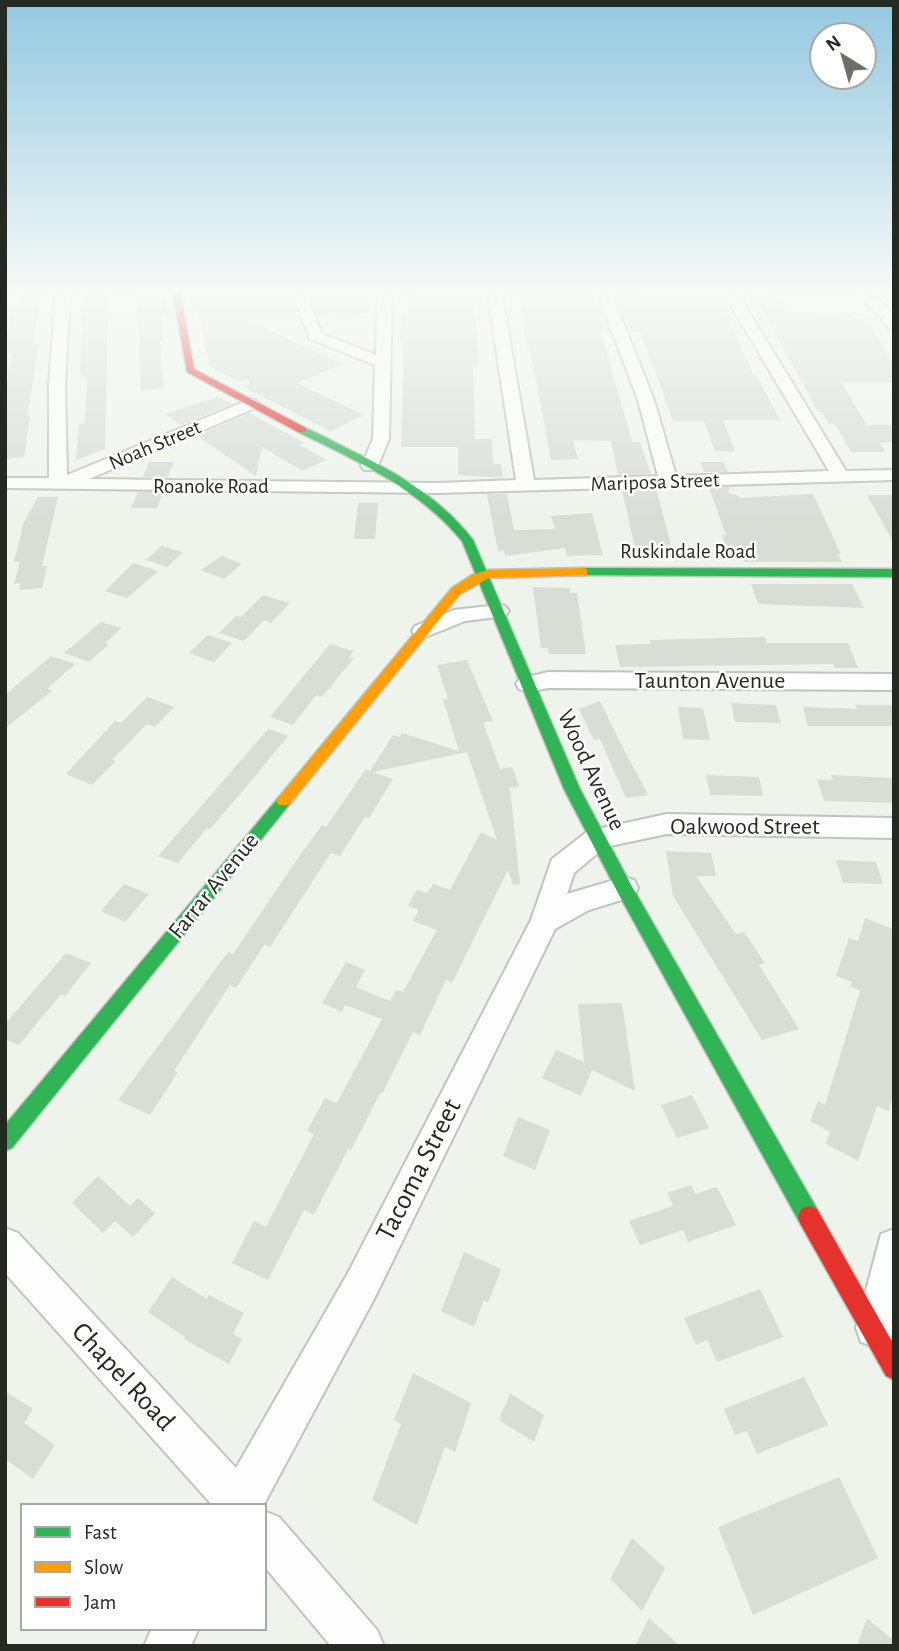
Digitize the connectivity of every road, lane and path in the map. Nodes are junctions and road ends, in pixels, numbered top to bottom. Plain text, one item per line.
1 (58, 366) edge
2 (188, 366) edge
3 (383, 366) edge
4 (507, 366) edge
5 (633, 366) edge
6 (774, 366) edge
7 (251, 404) junction
8 (370, 466) junction
9 (894, 475) edge
10 (841, 477) junction
11 (670, 482) junction
12 (5, 483) edge
13 (58, 485) junction
14 (526, 486) junction
15 (416, 488) junction
16 (894, 573) edge
17 (490, 592) junction
18 (447, 601) joint
19 (423, 631) junction
20 (894, 682) edge
21 (527, 684) junction
22 (894, 828) edge
23 (597, 838) junction
24 (624, 888) junction
25 (545, 921) junction
26 (5, 1141) edge
27 (5, 1246) edge
28 (894, 1247) edge
29 (874, 1334) junction
30 (894, 1368) edge
31 (239, 1504) edge
32 (250, 1504) edge
33 (266, 1535) edge
34 (175, 1630) edge
35 (167, 1646) edge
36 (362, 1646) edge

1 - 13 street
2 - 7 main road, Wood Avenue
3 - 8 street
4 - 14 street
5 - 11 street
6 - 10 street
7 - 8 main road, Wood Avenue
7 - 13 street, Noah Street
8 - 15 main road, Wood Avenue
9 - 10 street, Mariposa Street
10 - 11 street, Mariposa Street
11 - 14 street, Mariposa Street
12 - 13 street, Roanoke Road
13 - 15 street, Roanoke Road
14 - 15 street, Mariposa Street
15 - 17 main road, Wood Avenue
16 - 17 main road, Ruskindale Road
17 - 18 street, Farrar Avenue
17 - 19 street, Farrar Avenue
17 - 21 main road, Wood Avenue
18 - 19 main road, Farrar Avenue
19 - 26 main road, Farrar Avenue
20 - 21 street, Taunton Avenue
21 - 23 main road, Wood Avenue
22 - 23 street, Oakwood Street
23 - 24 main road, Wood Avenue
23 - 25 street, Tacoma Street
24 - 25 street
24 - 29 main road, Wood Avenue
25 - 32 street, Tacoma Street
27 - 31 street, Chapel Road
28 - 29 street
29 - 30 main road, Wood Avenue
33 - 36 street, Chapel Road
34 - 35 street

